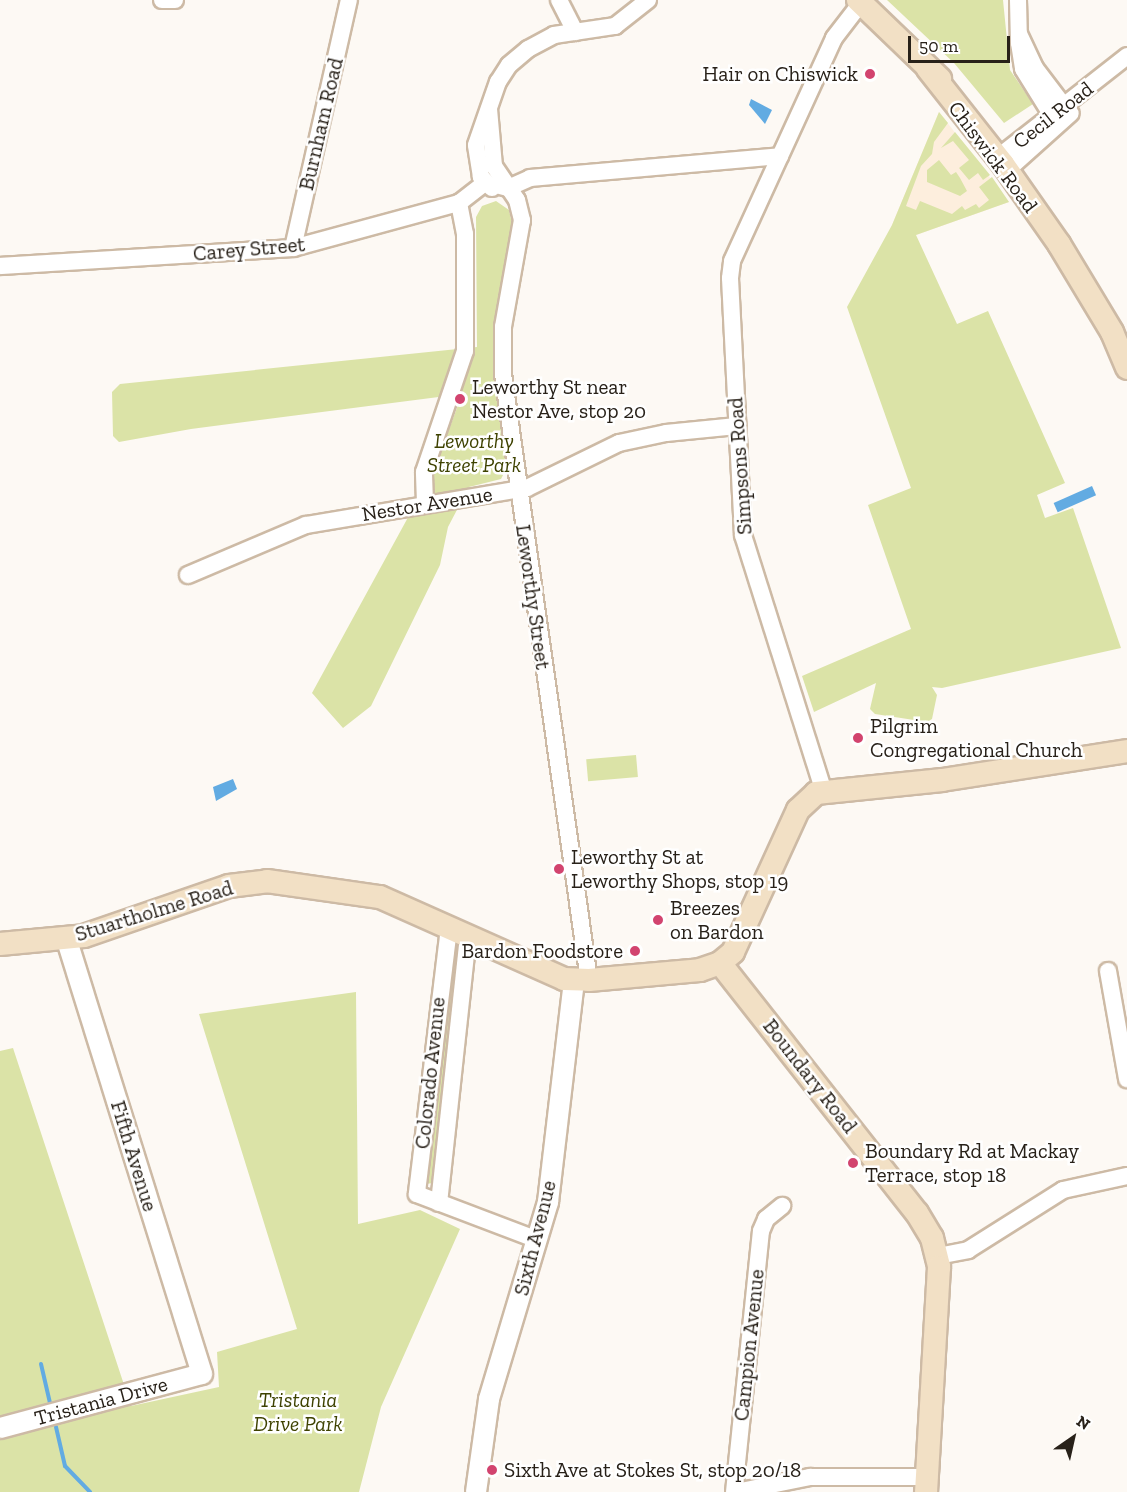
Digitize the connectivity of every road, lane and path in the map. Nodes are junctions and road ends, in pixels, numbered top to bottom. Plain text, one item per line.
1 (162, 0) edge
2 (175, 0) edge
3 (350, 0) edge
4 (559, 0) edge
5 (648, 0) edge
6 (1018, 0) edge
7 (860, 2) edge
8 (574, 33) junction
9 (1127, 56) edge
10 (1127, 67) edge
11 (489, 109) junction
12 (1059, 113) junction
13 (780, 156) junction
14 (1007, 159) junction
15 (485, 183) junction
16 (508, 188) junction
17 (459, 203) junction
18 (521, 214) junction
19 (293, 248) junction
20 (0, 266) edge
21 (1127, 368) edge
22 (737, 426) junction
23 (518, 490) junction
24 (425, 504) junction
25 (188, 575) dead end
26 (1127, 751) edge
27 (824, 792) junction
28 (459, 933) junction
29 (66, 938) junction
30 (0, 944) edge
31 (720, 963) junction
32 (1108, 971) dead end
33 (581, 980) junction
34 (1127, 1079) edge
35 (1127, 1176) edge
36 (439, 1203) junction
37 (782, 1206) dead end
38 (538, 1240) junction
39 (938, 1256) junction
40 (202, 1374) joint
41 (0, 1428) edge
42 (926, 1485) edge
43 (476, 1492) edge
44 (735, 1492) edge

1 - 2 street
3 - 19 street, Burnham Road
4 - 8 street
5 - 8 street
6 - 12 street
7 - 13 street, Simpsons Road
7 - 14 main road, Chiswick Road
8 - 11 street
9 - 12 street, Cecil Road
10 - 12 street, Cecil Road
11 - 15 street
11 - 16 street
12 - 14 street, Cecil Road
13 - 16 street
13 - 22 street, Simpsons Road
14 - 21 main road, Chiswick Road
15 - 16 street
15 - 17 street, Carey Street
15 - 18 street
16 - 18 street
17 - 19 street, Carey Street
17 - 24 street
18 - 23 street, Leworthy Street
19 - 20 street, Carey Street
22 - 23 street, Nestor Avenue
22 - 27 street, Simpsons Road
23 - 24 street, Nestor Avenue
23 - 33 street, Leworthy Street
24 - 25 street, Nestor Avenue
26 - 27 main road
27 - 31 main road
28 - 29 main road, Stuartholme Road
28 - 33 main road, Stuartholme Road
28 - 36 street, Colorado Avenue
28 - 36 street, Colorado Avenue
29 - 30 main road, Stuartholme Road
29 - 40 street, Fifth Avenue
31 - 33 main road, Stuartholme Road
31 - 39 main road, Boundary Road
32 - 34 street
33 - 38 street, Sixth Avenue
35 - 39 street
36 - 38 street, Colorado Avenue
37 - 44 street, Campion Avenue
38 - 43 street, Sixth Avenue
39 - 42 main road, Boundary Road
40 - 41 street, Tristania Drive
42 - 44 street

